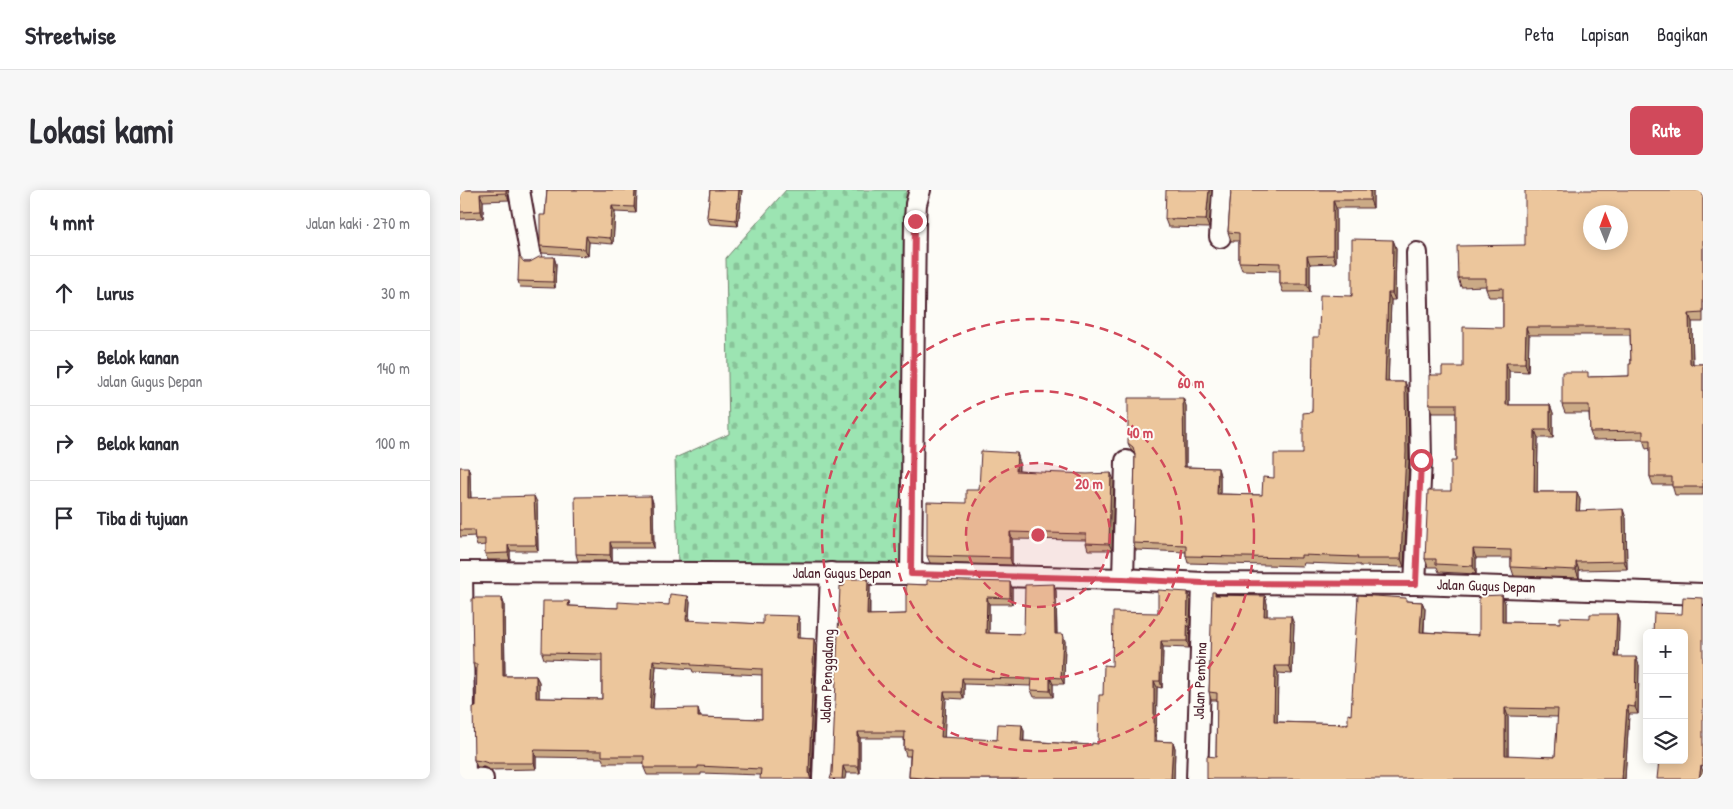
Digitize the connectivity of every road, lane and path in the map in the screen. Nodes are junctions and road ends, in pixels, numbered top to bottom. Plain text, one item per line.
1 (519, 190) edge
2 (920, 190) edge
3 (1224, 190) edge
4 (1220, 237) dead end
5 (1417, 253) dead end
6 (531, 257) dead end
7 (1126, 461) dead end
8 (461, 572) edge
9 (830, 573) junction
10 (911, 574) junction
11 (1123, 579) junction
12 (1203, 583) junction
13 (1416, 584) junction
14 (1703, 594) edge
15 (471, 779) edge
16 (823, 779) edge
17 (1198, 779) edge

1 - 6 street
2 - 10 street
3 - 4 street
5 - 13 street
7 - 11 street
8 - 9 street, Jalan Gugus Depan
8 - 15 street
9 - 10 street, Jalan Gugus Depan
9 - 16 street, Jalan Penggalang
10 - 11 street, Jalan Gugus Depan
11 - 12 street, Jalan Gugus Depan
12 - 13 street, Jalan Gugus Depan
12 - 17 street, Jalan Pembina
13 - 14 street, Jalan Gugus Depan

